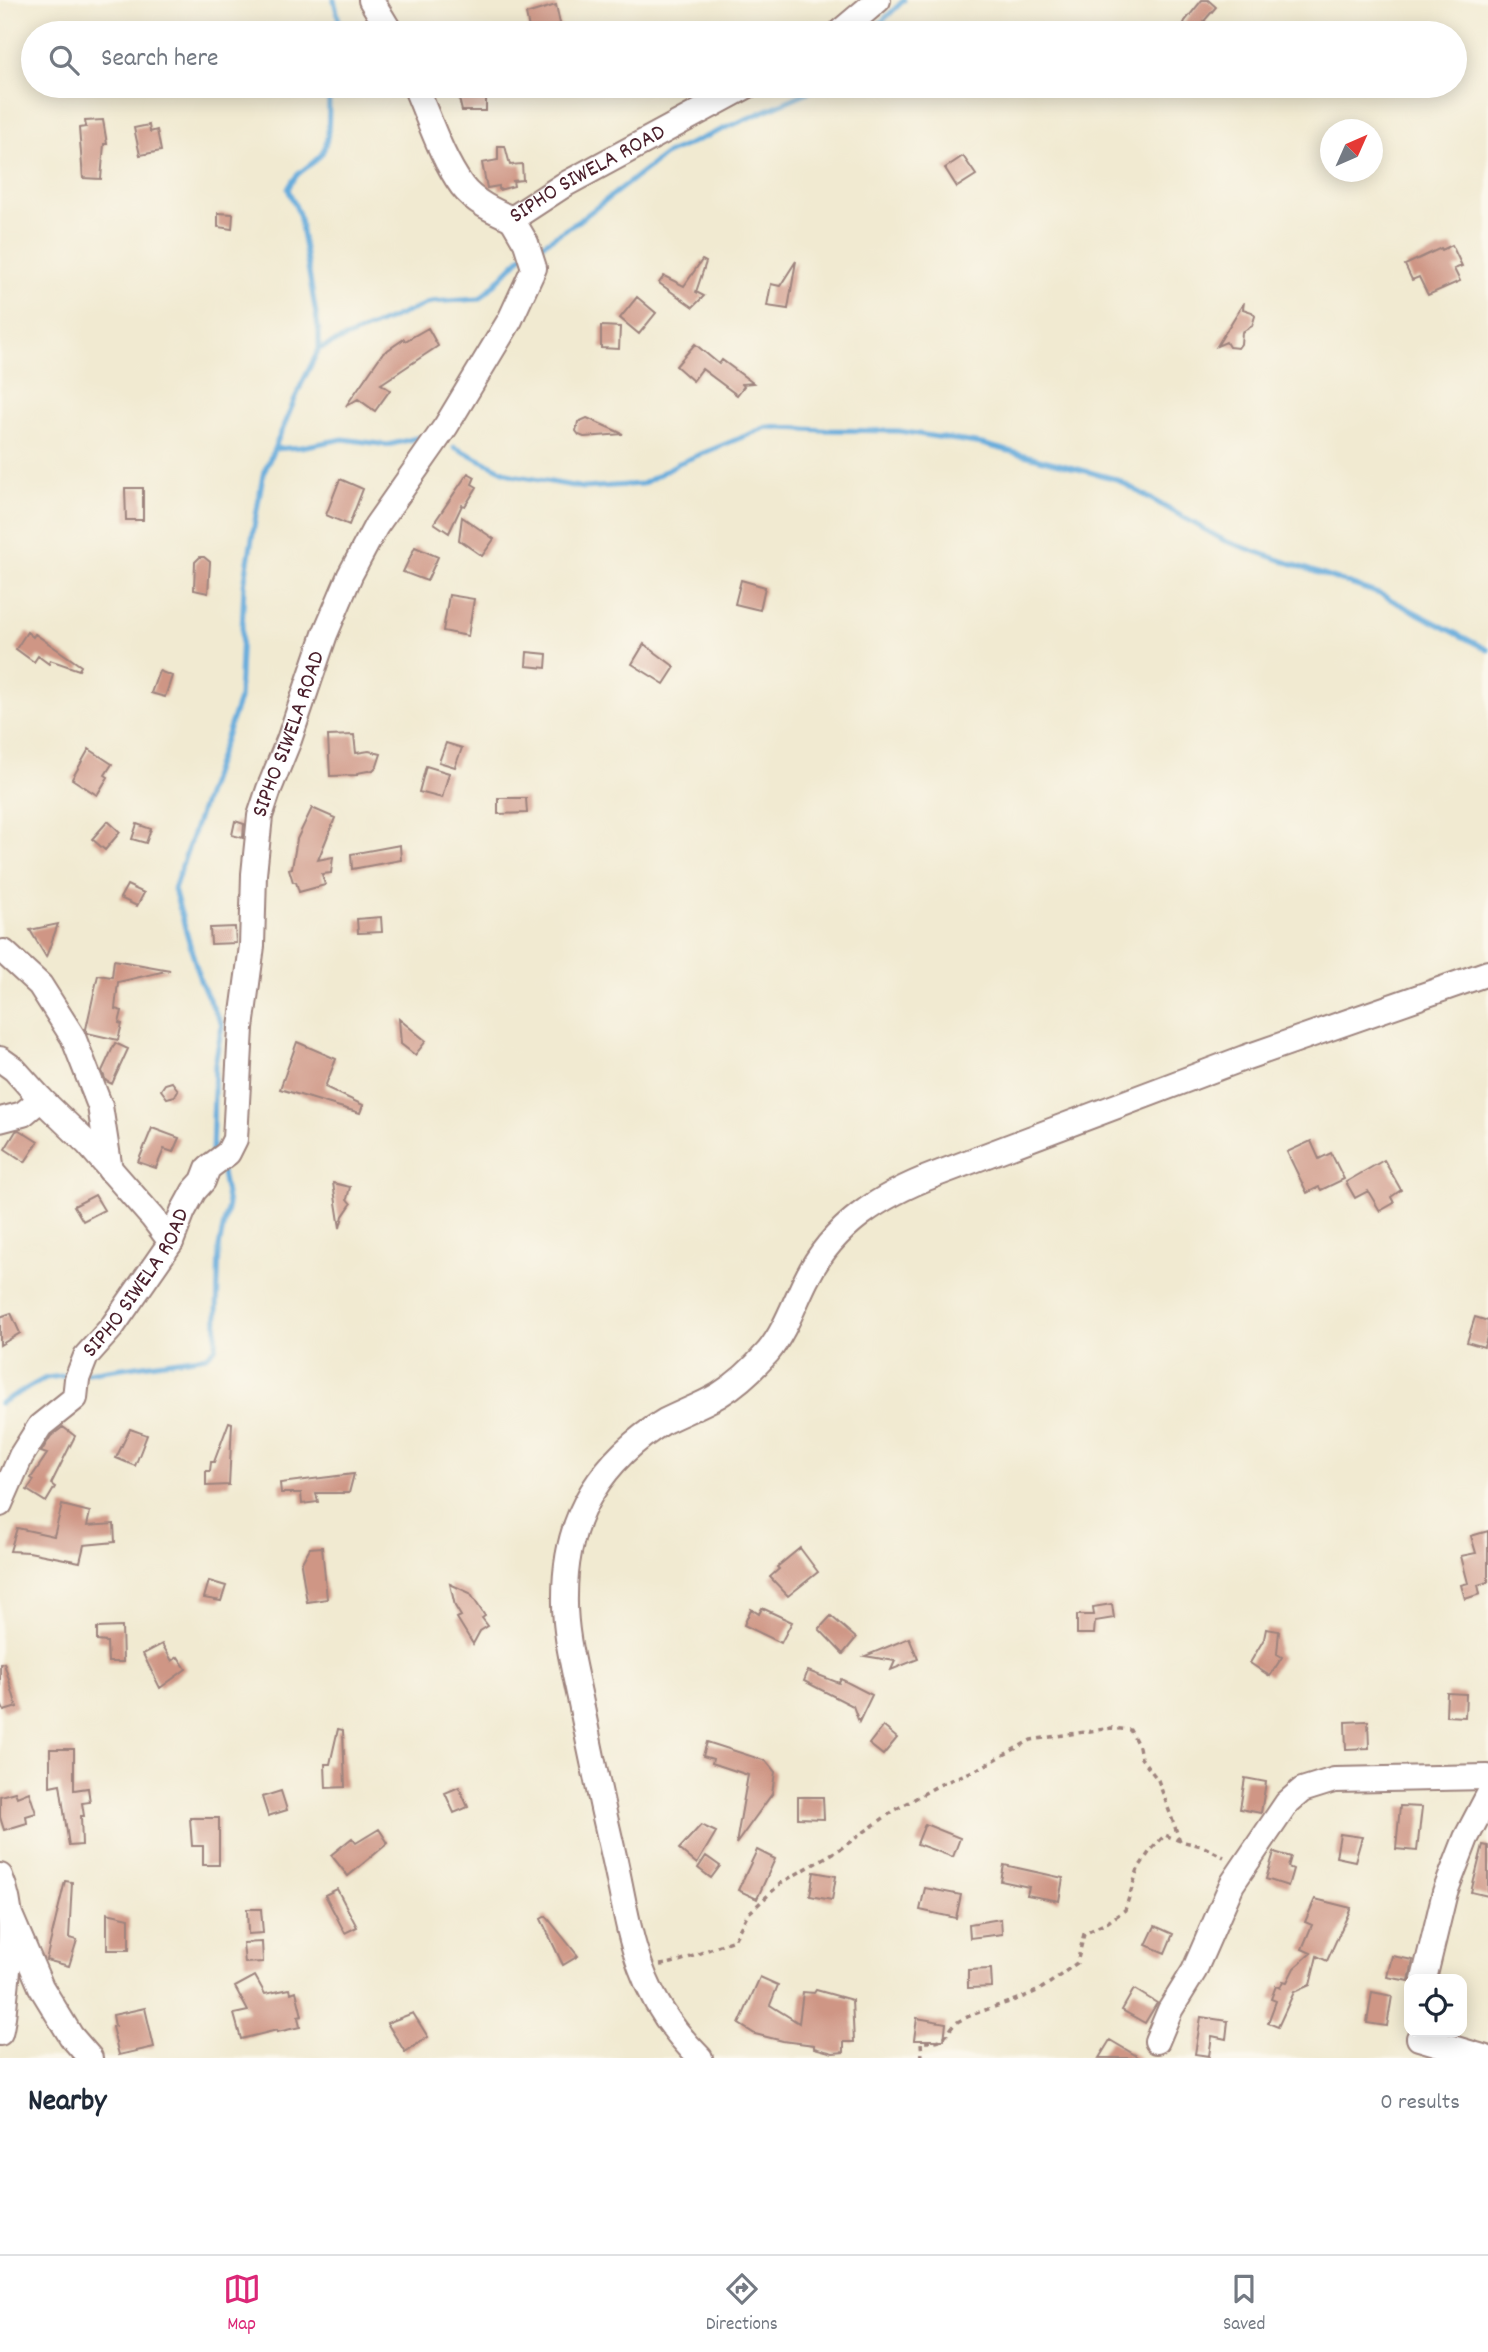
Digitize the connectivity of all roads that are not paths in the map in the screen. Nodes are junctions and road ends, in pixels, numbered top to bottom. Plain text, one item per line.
1 (371, 0) edge
2 (878, 0) edge
3 (391, 18) edge
4 (853, 21) edge
5 (420, 98) edge
6 (725, 98) edge
7 (512, 219) junction
8 (4, 952) dead end
9 (1488, 973) edge
10 (0, 1059) edge
11 (41, 1099) junction
12 (0, 1120) edge
13 (110, 1170) junction
14 (171, 1242) junction
15 (0, 1504) edge
16 (1488, 1777) edge
17 (1488, 1796) edge
18 (0, 1876) edge
19 (11, 1917) junction
20 (1425, 1974) edge
21 (0, 2033) edge
22 (1157, 2041) dead end
23 (1416, 2043) edge
24 (90, 2058) edge
25 (700, 2058) edge
26 (1486, 2058) edge

1 - 3 street
2 - 4 street
5 - 7 street
6 - 7 street, SIPHO SIWELA ROAD
7 - 14 street, SIPHO SIWELA ROAD
8 - 13 street
9 - 25 street
10 - 11 street
11 - 12 street
11 - 13 street
13 - 14 street
14 - 15 street, SIPHO SIWELA ROAD
16 - 22 street
17 - 20 street
18 - 19 street
19 - 21 street
19 - 24 street
23 - 26 street

